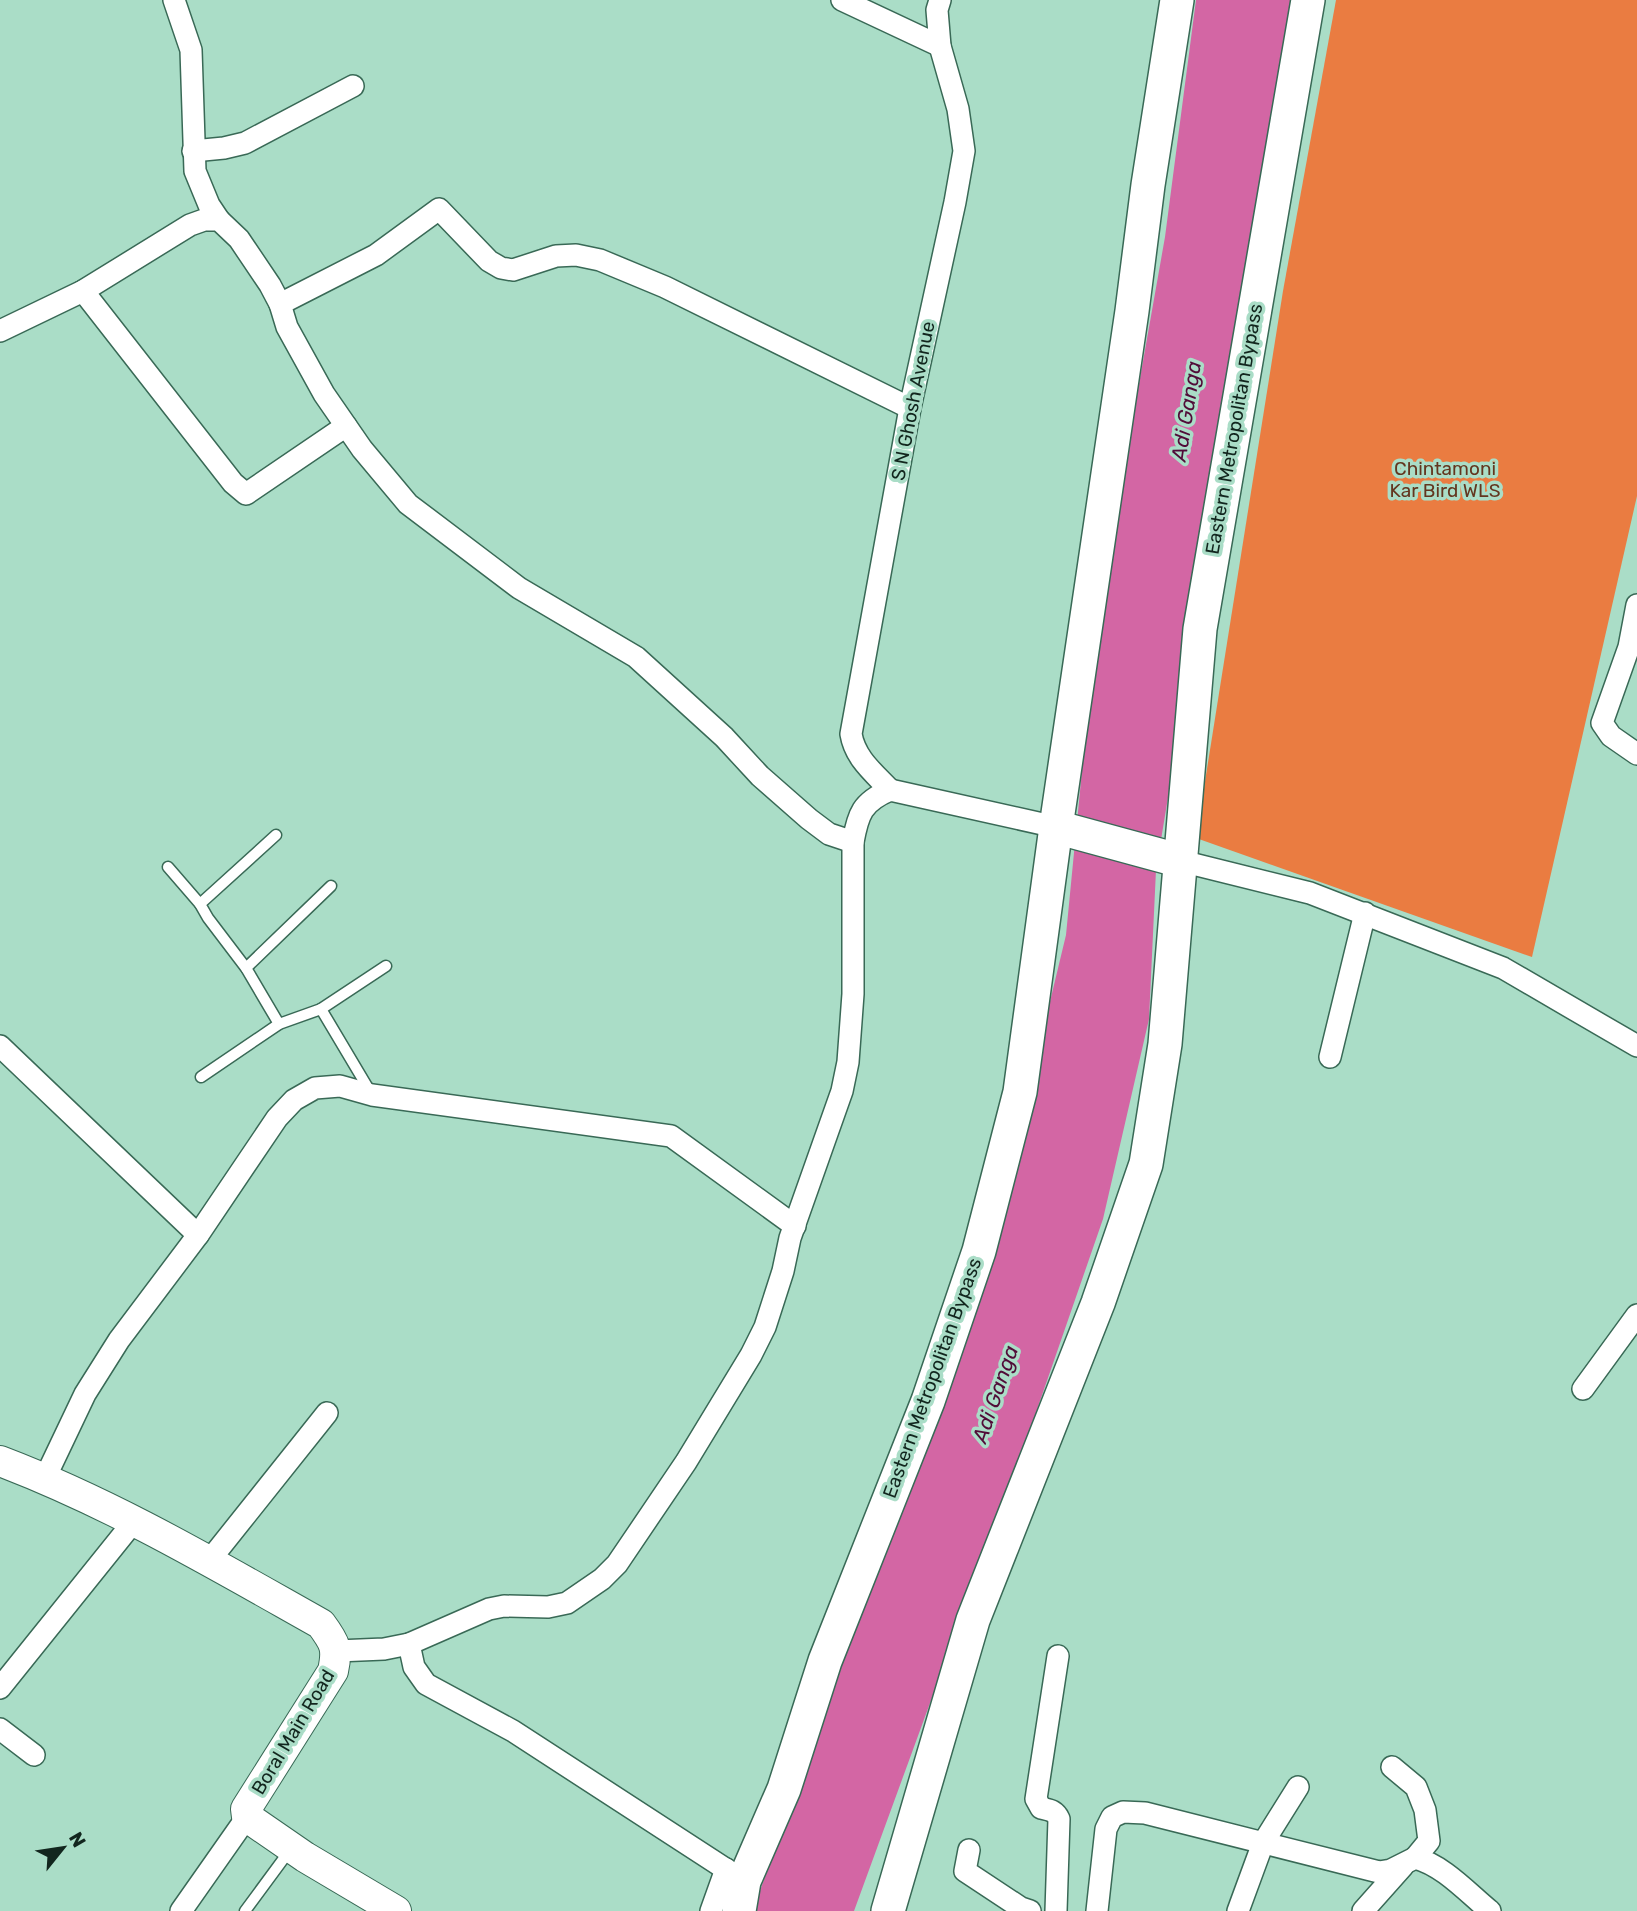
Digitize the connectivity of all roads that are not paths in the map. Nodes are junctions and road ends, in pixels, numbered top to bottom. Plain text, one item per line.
1 (174, 0) edge
2 (842, 0) edge
3 (940, 0) edge
4 (1177, 0) edge
5 (1308, 0) edge
6 (940, 46) junction
7 (353, 86) dead end
8 (193, 150) junction
9 (219, 220) junction
10 (83, 291) junction
11 (280, 303) junction
12 (0, 331) edge
13 (910, 408) junction
14 (346, 426) junction
15 (1637, 605) edge
16 (1637, 754) edge
17 (890, 790) junction
18 (1056, 827) junction
19 (276, 835) dead end
20 (853, 842) junction
21 (1181, 861) junction
22 (167, 867) dead end
23 (331, 886) dead end
24 (200, 904) junction
25 (1365, 914) junction
26 (386, 966) dead end
27 (246, 968) junction
28 (321, 1009) junction
29 (279, 1024) junction
30 (0, 1046) edge
31 (1637, 1046) edge
32 (1330, 1058) dead end
33 (201, 1077) dead end
34 (372, 1095) junction
35 (794, 1226) junction
36 (198, 1235) junction
37 (1637, 1315) edge
38 (1583, 1389) dead end
39 (327, 1413) dead end
40 (0, 1461) edge
41 (45, 1478) junction
42 (135, 1520) junction
43 (209, 1561) junction
44 (409, 1644) junction
45 (337, 1651) junction
46 (1058, 1656) dead end
47 (0, 1688) edge
48 (0, 1729) edge
49 (34, 1755) dead end
50 (1392, 1767) dead end
51 (1298, 1787) dead end
52 (247, 1817) junction
53 (1263, 1843) junction
54 (292, 1848) junction
55 (970, 1850) dead end
56 (1411, 1860) junction
57 (736, 1887) edge
58 (1478, 1907) edge
59 (181, 1911) edge
60 (245, 1911) edge
61 (396, 1911) edge
62 (711, 1911) edge
63 (888, 1911) edge
64 (1030, 1911) edge
65 (1056, 1911) edge
66 (1097, 1911) edge
67 (1238, 1911) edge
68 (1363, 1911) edge

1 - 8 street
2 - 6 street
3 - 6 street, S N Ghosh Avenue
4 - 18 main road, Eastern Metropolitan Bypass
5 - 21 main road, Eastern Metropolitan Bypass
6 - 13 street, S N Ghosh Avenue
7 - 8 street
8 - 9 street
9 - 10 street
9 - 11 street
10 - 12 street
10 - 14 street
11 - 13 street
11 - 14 street
13 - 17 street, S N Ghosh Avenue
14 - 20 street
15 - 16 street
17 - 18 street
17 - 20 street
18 - 21 main road
18 - 57 main road, Eastern Metropolitan Bypass
19 - 24 lane
20 - 35 street
21 - 25 street
21 - 63 main road, Eastern Metropolitan Bypass
22 - 24 lane
23 - 27 lane
24 - 27 lane
25 - 31 street
25 - 32 street
26 - 28 lane
27 - 29 lane
28 - 29 lane
28 - 34 lane
29 - 33 lane
30 - 36 street
34 - 35 street
34 - 36 street
35 - 44 street
36 - 41 street
37 - 38 street
39 - 43 street
40 - 41 main road, Boral Main Road
41 - 42 main road, Boral Main Road
42 - 43 main road, Boral Main Road
42 - 47 street
43 - 45 main road, Boral Main Road
44 - 45 street
44 - 57 street
45 - 52 main road, Boral Main Road
46 - 65 street
48 - 49 street
50 - 56 street
51 - 53 street
52 - 54 main road, Boral Main Road
52 - 59 street
53 - 56 street
53 - 66 street
53 - 67 street
54 - 60 lane
54 - 61 main road, Boral Main Road
55 - 64 street
56 - 58 street
56 - 68 street
57 - 62 street

